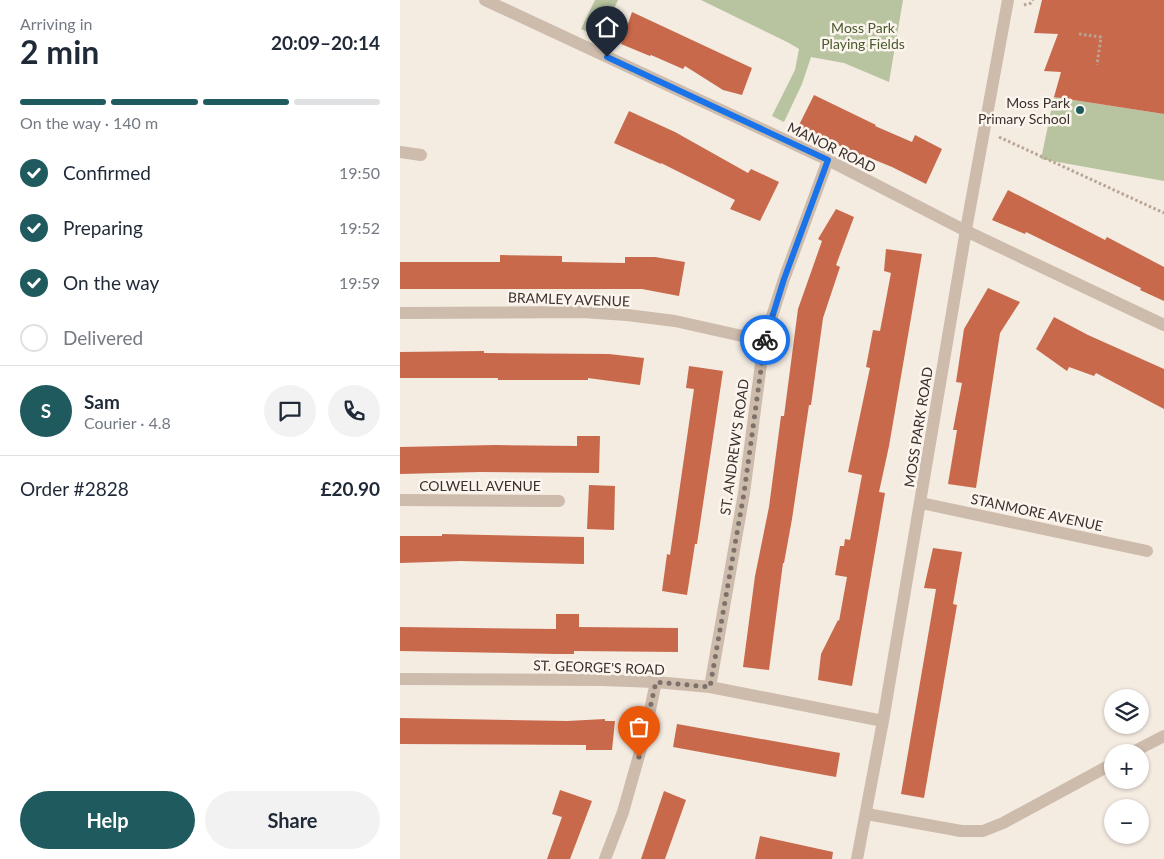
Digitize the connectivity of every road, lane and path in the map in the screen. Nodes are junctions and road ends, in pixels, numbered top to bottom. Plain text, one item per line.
1 (485, 0) edge
2 (1008, 0) edge
3 (1080, 34) dead end
4 (1097, 65) dead end
5 (984, 130) junction
6 (400, 152) edge
7 (421, 155) dead end
8 (828, 160) junction
9 (1164, 213) edge
10 (966, 231) junction
11 (400, 313) edge
12 (1164, 325) edge
13 (764, 341) junction
14 (400, 500) edge
15 (559, 501) dead end
16 (921, 503) junction
17 (1147, 551) dead end
18 (400, 679) edge
19 (656, 682) junction
20 (710, 687) junction
21 (884, 721) junction
22 (1164, 736) edge
23 (1148, 744) edge
24 (1104, 768) edge
25 (867, 814) junction
26 (605, 859) edge
27 (857, 859) edge

1 - 8 street, MANOR ROAD
2 - 5 street, MOSS PARK ROAD
3 - 4 path
5 - 9 path
5 - 10 street, MOSS PARK ROAD
6 - 7 street
8 - 10 street, MANOR ROAD
8 - 13 street, ST. ANDREW'S ROAD
10 - 12 street, MANOR ROAD
10 - 16 street, MOSS PARK ROAD
11 - 13 street, BRAMLEY AVENUE
13 - 20 street, ST. ANDREW'S ROAD
14 - 15 street, COLWELL AVENUE
16 - 17 street, STANMORE AVENUE
16 - 21 street, MOSS PARK ROAD
18 - 19 street, ST. GEORGE'S ROAD
19 - 20 street, ST. GEORGE'S ROAD
19 - 26 street
20 - 21 street, ST. GEORGE'S ROAD
21 - 25 street, MOSS PARK ROAD
22 - 23 street
24 - 25 street
25 - 27 street, MOSS PARK ROAD

